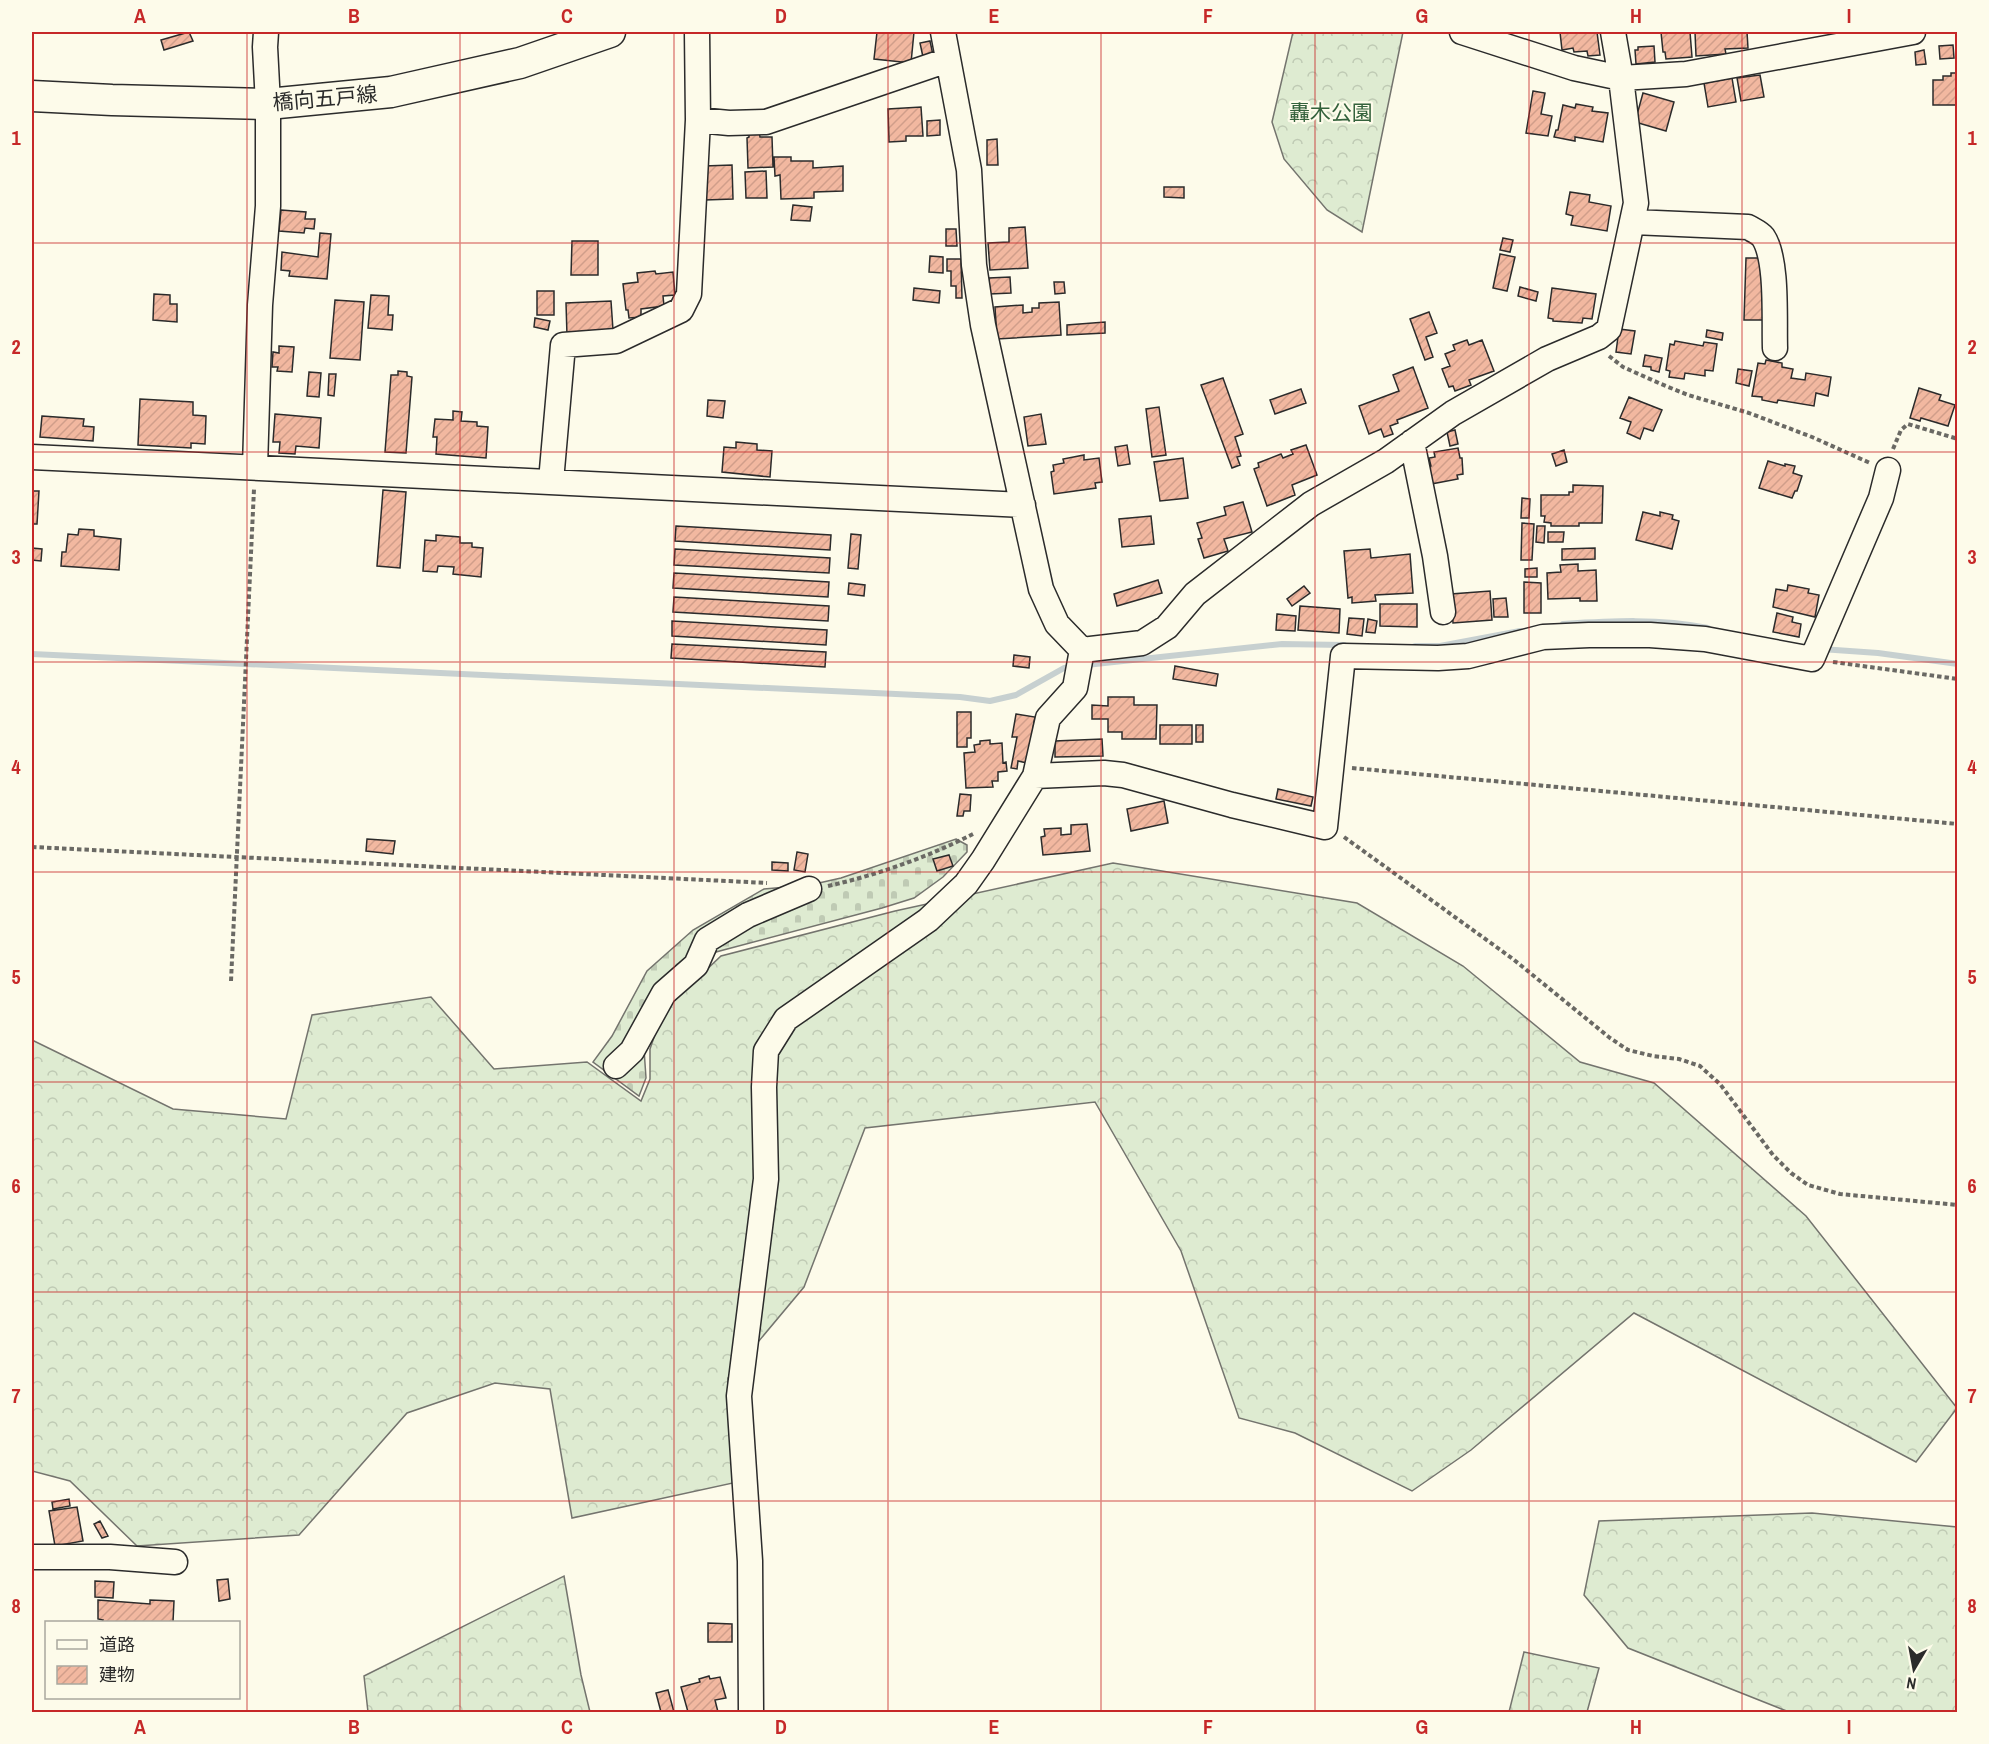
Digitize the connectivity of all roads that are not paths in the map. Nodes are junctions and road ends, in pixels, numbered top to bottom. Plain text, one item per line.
1 (266, 32) edge
2 (610, 32) edge
3 (697, 32) edge
4 (943, 32) edge
5 (1462, 32) edge
6 (1612, 32) edge
7 (1913, 32) edge
8 (948, 60) junction
9 (1621, 78) junction
10 (32, 96) edge
11 (268, 104) junction
12 (698, 120) junction
13 (1633, 222) junction
14 (1775, 348) dead end
15 (1412, 442) junction
16 (32, 457) edge
17 (255, 467) junction
18 (1888, 470) road end
19 (551, 482) junction
20 (1023, 505) junction
21 (1443, 612) dead end
22 (1082, 650) junction
23 (1035, 776) junction
24 (809, 890) road end
25 (616, 1066) dead end
26 (32, 1557) edge
27 (176, 1562) dead end
28 (751, 1713) edge

1 - 11 street
2 - 11 main road, 橋向五戸線
3 - 12 street
4 - 8 street
5 - 9 street
6 - 9 street
7 - 9 street
8 - 12 street
8 - 20 street
9 - 13 street
10 - 11 main road, 橋向五戸線
11 - 17 street
12 - 19 street
13 - 14 street
13 - 15 street
15 - 21 street
15 - 22 street
16 - 17 street
17 - 19 street
18 - 23 street
19 - 20 street
20 - 22 street
22 - 23 street
23 - 28 street
24 - 25 street
26 - 27 street

